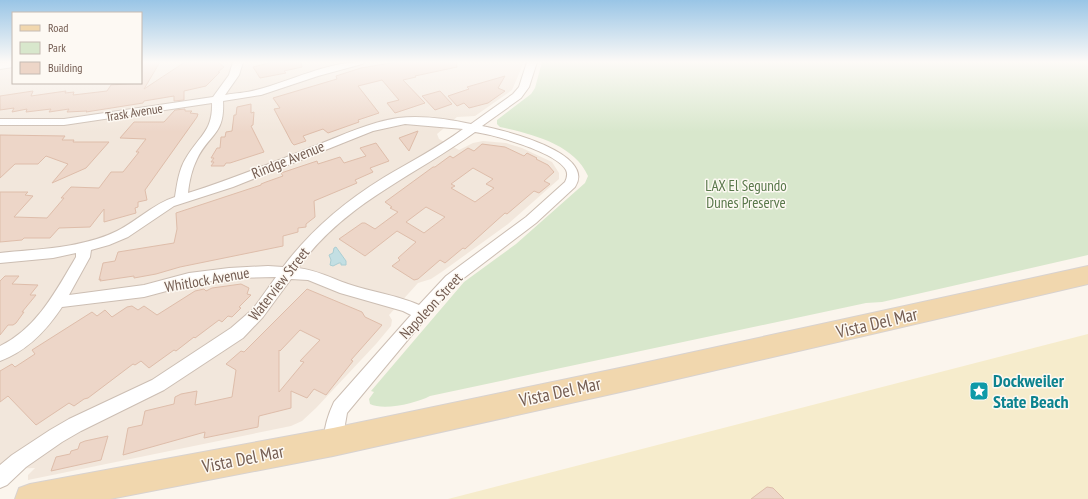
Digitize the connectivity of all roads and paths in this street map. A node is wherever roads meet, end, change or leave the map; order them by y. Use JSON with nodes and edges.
{"nodes":[{"id":1,"x":227,"y":85,"type":"edge"},
{"id":2,"x":280,"y":85,"type":"edge"},
{"id":3,"x":524,"y":85,"type":"edge"},
{"id":4,"x":217,"y":98,"type":"junction"},
{"id":5,"x":0,"y":122,"type":"edge"},
{"id":6,"x":473,"y":128,"type":"junction"},
{"id":7,"x":574,"y":176,"type":"joint"},
{"id":8,"x":181,"y":198,"type":"junction"},
{"id":9,"x":84,"y":247,"type":"junction"},
{"id":10,"x":0,"y":258,"type":"edge"},
{"id":11,"x":288,"y":272,"type":"junction"},
{"id":12,"x":1088,"y":275,"type":"edge"},
{"id":13,"x":58,"y":302,"type":"junction"},
{"id":14,"x":422,"y":313,"type":"junction"},
{"id":15,"x":0,"y":354,"type":"edge"},
{"id":16,"x":333,"y":442,"type":"junction"},
{"id":17,"x":0,"y":478,"type":"edge"},
{"id":18,"x":30,"y":499,"type":"edge"}],
"edges":[{"from":1,"to":4,"type":"street"},
{"from":2,"to":4,"type":"street","name":"Trask Avenue"},
{"from":3,"to":6,"type":"street","name":"Waterview Street"},
{"from":4,"to":5,"type":"street","name":"Trask Avenue"},
{"from":4,"to":8,"type":"street"},
{"from":6,"to":7,"type":"street","name":"Rindge Avenue"},
{"from":6,"to":8,"type":"street","name":"Rindge Avenue"},
{"from":6,"to":11,"type":"street","name":"Waterview Street"},
{"from":7,"to":14,"type":"street","name":"Napoleon Street"},
{"from":8,"to":9,"type":"street","name":"Rindge Avenue"},
{"from":9,"to":10,"type":"street","name":"Rindge Avenue"},
{"from":9,"to":13,"type":"street"},
{"from":11,"to":13,"type":"street","name":"Whitlock Avenue"},
{"from":11,"to":14,"type":"street","name":"Whitlock Avenue"},
{"from":11,"to":17,"type":"street","name":"Waterview Street"},
{"from":12,"to":16,"type":"main road","name":"Vista Del Mar"},
{"from":13,"to":15,"type":"street"},
{"from":14,"to":16,"type":"street","name":"Napoleon Street"},
{"from":16,"to":18,"type":"main road","name":"Vista Del Mar"}]}
